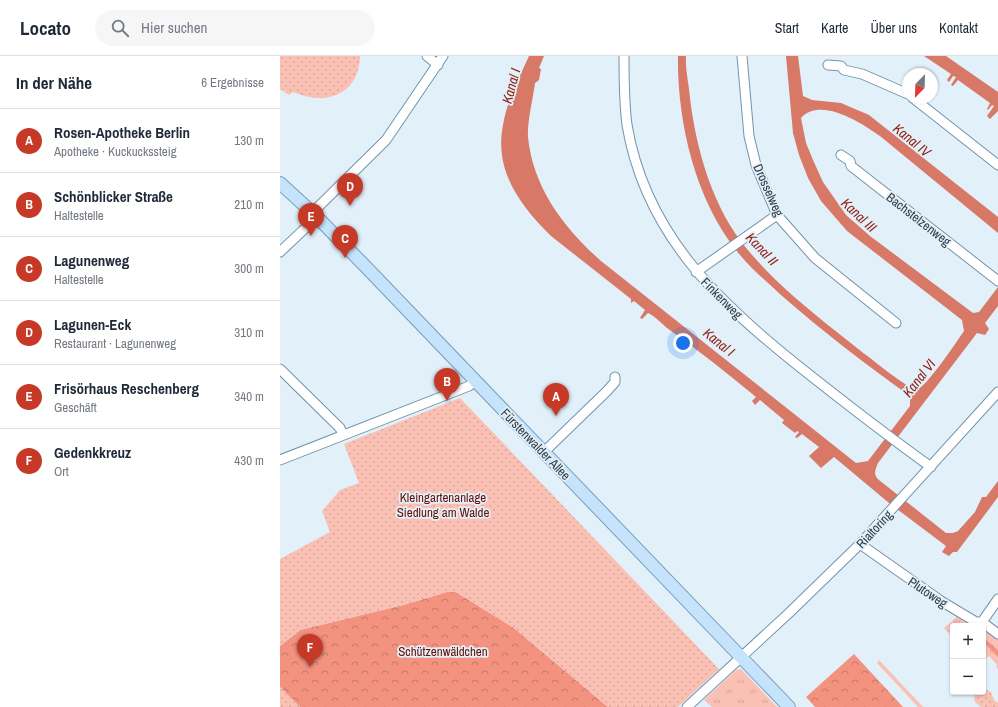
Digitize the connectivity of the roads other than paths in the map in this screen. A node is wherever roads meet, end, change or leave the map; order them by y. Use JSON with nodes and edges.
{"nodes":[{"id":1,"x":427,"y":56,"type":"edge"},
{"id":2,"x":443,"y":56,"type":"edge"},
{"id":3,"x":624,"y":56,"type":"edge"},
{"id":4,"x":742,"y":56,"type":"edge"},
{"id":5,"x":438,"y":65,"type":"junction"},
{"id":6,"x":828,"y":65,"type":"dead end"},
{"id":7,"x":902,"y":91,"type":"edge"},
{"id":8,"x":921,"y":104,"type":"edge"},
{"id":9,"x":842,"y":155,"type":"dead end"},
{"id":10,"x":998,"y":165,"type":"edge"},
{"id":11,"x":280,"y":183,"type":"edge"},
{"id":12,"x":314,"y":215,"type":"junction"},
{"id":13,"x":778,"y":215,"type":"junction"},
{"id":14,"x":280,"y":252,"type":"edge"},
{"id":15,"x":696,"y":272,"type":"junction"},
{"id":16,"x":998,"y":281,"type":"edge"},
{"id":17,"x":896,"y":323,"type":"dead end"},
{"id":18,"x":280,"y":369,"type":"edge"},
{"id":19,"x":615,"y":377,"type":"dead end"},
{"id":20,"x":475,"y":380,"type":"junction"},
{"id":21,"x":998,"y":392,"type":"edge"},
{"id":22,"x":343,"y":435,"type":"junction"},
{"id":23,"x":544,"y":452,"type":"junction"},
{"id":24,"x":280,"y":460,"type":"edge"},
{"id":25,"x":931,"y":467,"type":"junction"},
{"id":26,"x":860,"y":544,"type":"junction"},
{"id":27,"x":998,"y":600,"type":"edge"},
{"id":28,"x":982,"y":622,"type":"junction"},
{"id":29,"x":998,"y":634,"type":"edge"},
{"id":30,"x":742,"y":658,"type":"junction"},
{"id":31,"x":687,"y":707,"type":"edge"},
{"id":32,"x":790,"y":707,"type":"edge"}],
"edges":[{"from":1,"to":5,"type":"street"},
{"from":2,"to":5,"type":"street"},
{"from":3,"to":15,"type":"street","name":"Finkenweg"},
{"from":4,"to":13,"type":"street","name":"Drosselweg"},
{"from":5,"to":12,"type":"street"},
{"from":6,"to":7,"type":"street"},
{"from":8,"to":10,"type":"street"},
{"from":9,"to":16,"type":"street","name":"Bachstelzenweg"},
{"from":11,"to":12,"type":"main road","name":"Fürstenwalder Allee"},
{"from":12,"to":14,"type":"street"},
{"from":12,"to":20,"type":"main road","name":"Fürstenwalder Allee"},
{"from":13,"to":15,"type":"street"},
{"from":13,"to":17,"type":"street","name":"Drosselweg"},
{"from":15,"to":25,"type":"street","name":"Finkenweg"},
{"from":18,"to":22,"type":"street"},
{"from":19,"to":23,"type":"street"},
{"from":20,"to":22,"type":"street"},
{"from":20,"to":23,"type":"main road","name":"Fürstenwalder Allee"},
{"from":21,"to":25,"type":"street","name":"Rialtoring"},
{"from":22,"to":24,"type":"street"},
{"from":23,"to":30,"type":"main road","name":"Fürstenwalder Allee"},
{"from":25,"to":26,"type":"street","name":"Rialtoring"},
{"from":26,"to":28,"type":"street","name":"Plutoweg"},
{"from":26,"to":30,"type":"street","name":"Rialtoring"},
{"from":27,"to":28,"type":"street"},
{"from":28,"to":29,"type":"street","name":"Plutoweg"},
{"from":30,"to":31,"type":"street","name":"Rialtoring"},
{"from":30,"to":32,"type":"main road","name":"Fürstenwalder Allee"}]}
